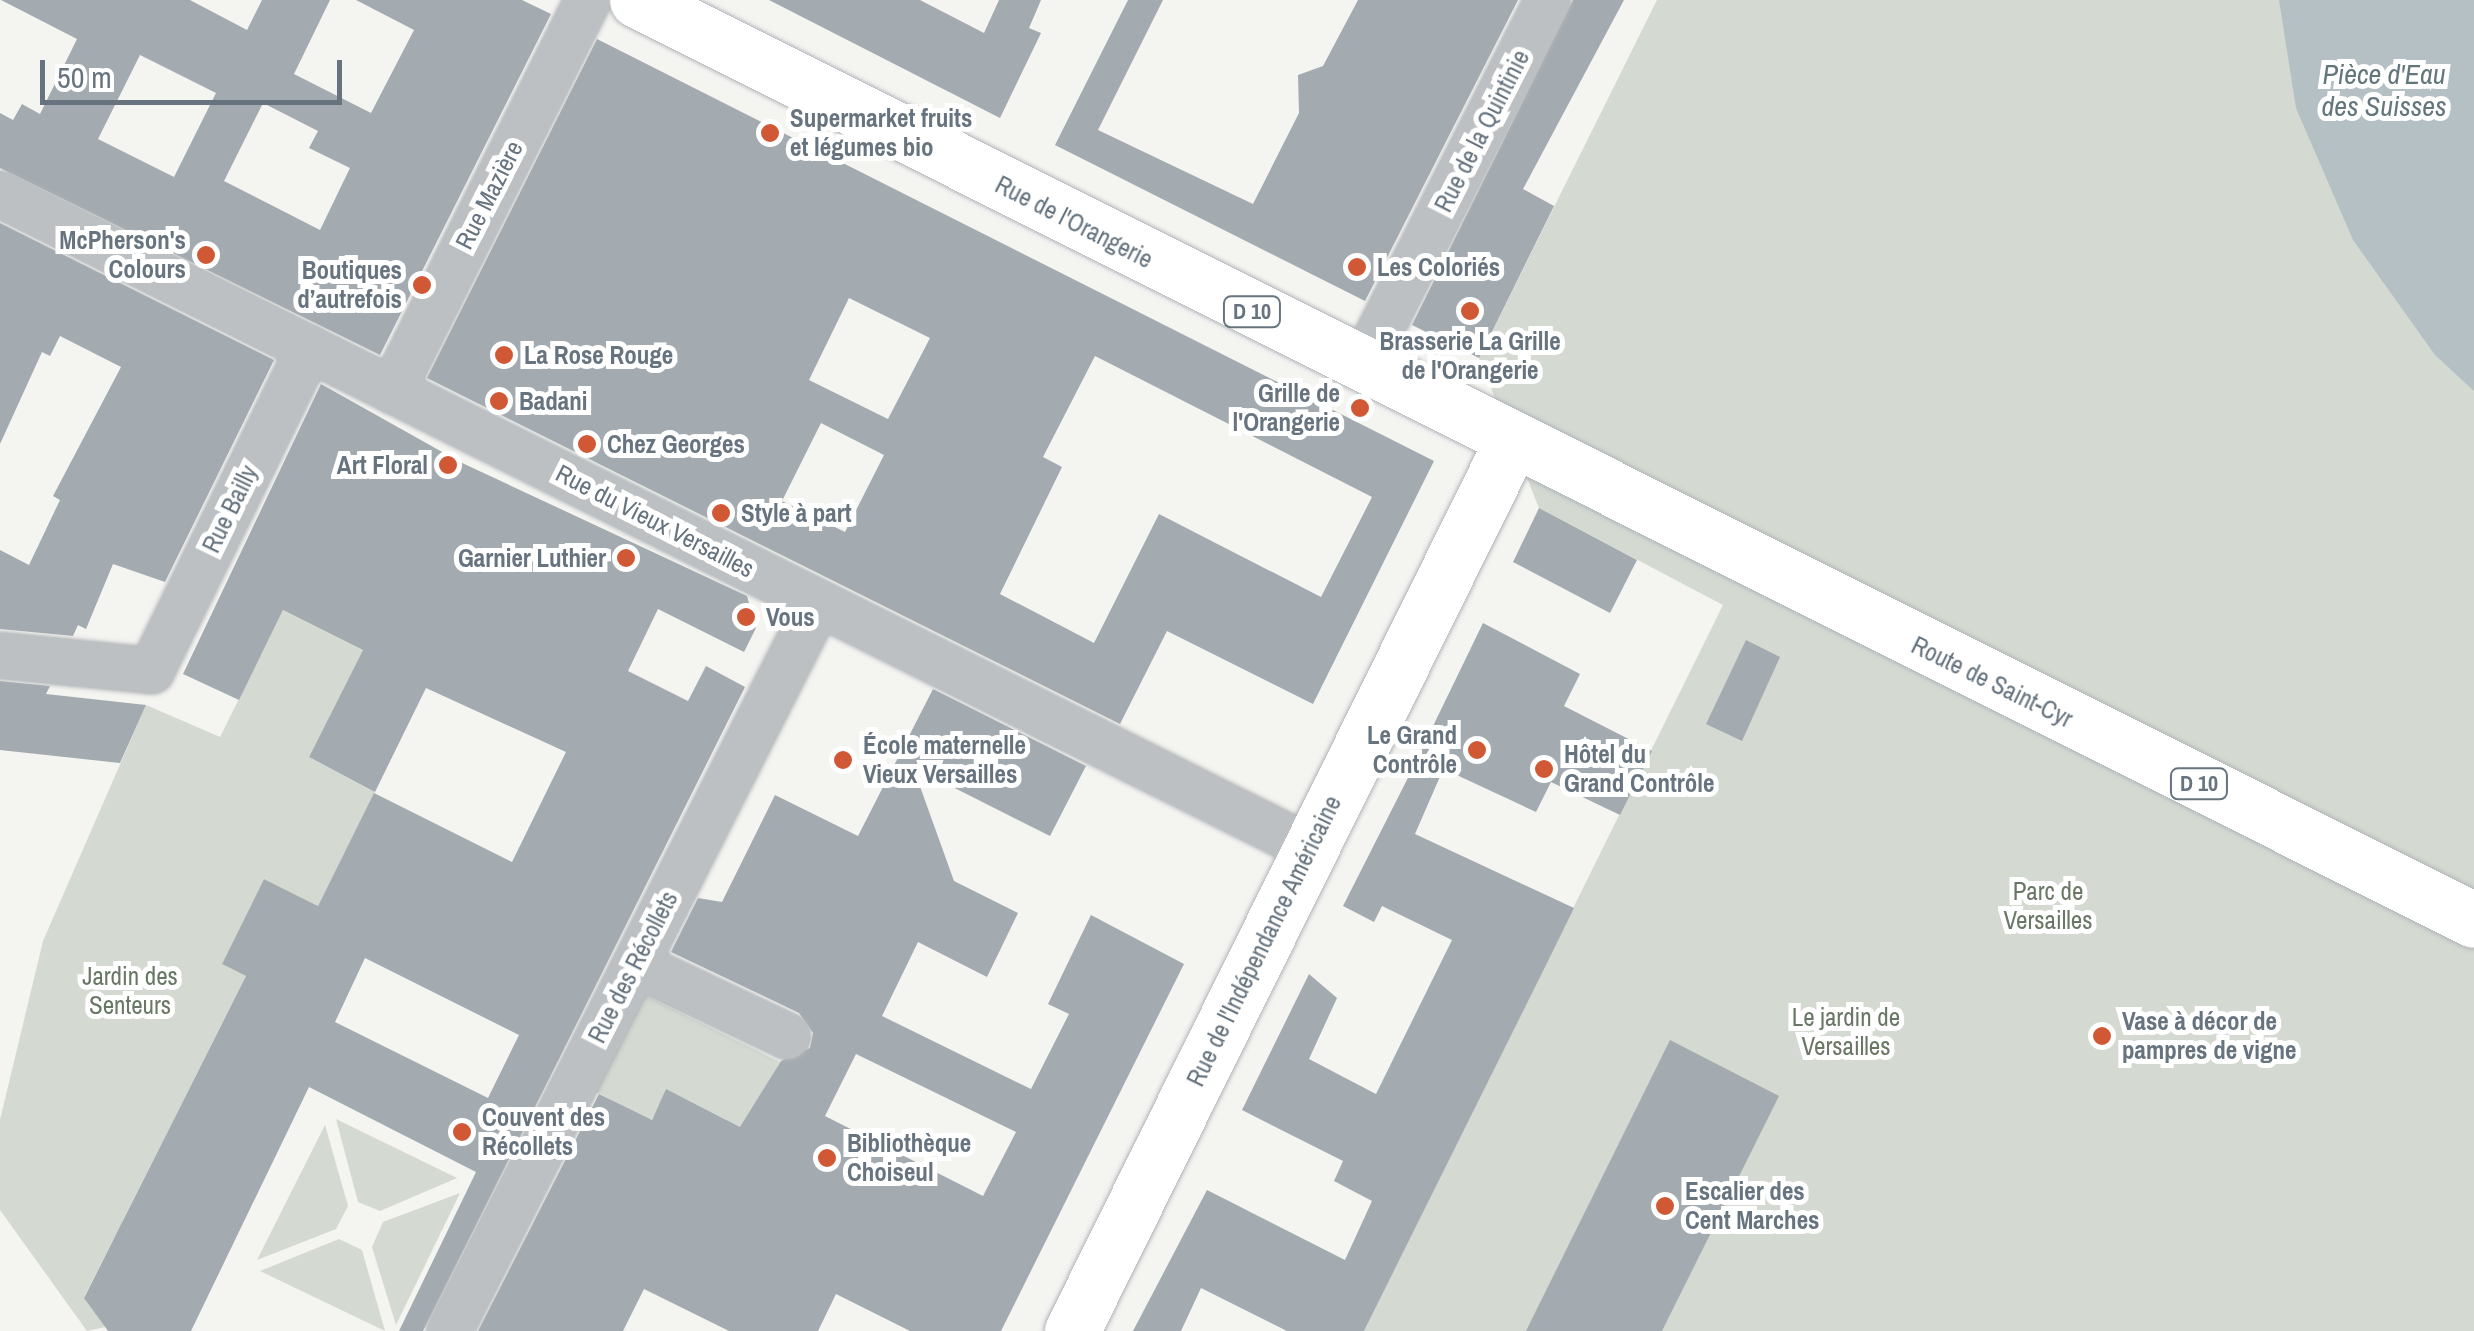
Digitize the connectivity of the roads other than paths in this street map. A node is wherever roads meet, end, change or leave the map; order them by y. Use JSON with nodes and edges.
{"nodes":[{"id":1,"x":587,"y":0,"type":"edge"},
{"id":2,"x":637,"y":0,"type":"edge"},
{"id":3,"x":1548,"y":0,"type":"edge"},
{"id":4,"x":0,"y":194,"type":"edge"},
{"id":5,"x":309,"y":348,"type":"junction"},
{"id":6,"x":1362,"y":367,"type":"junction"},
{"id":7,"x":392,"y":390,"type":"junction"},
{"id":8,"x":1511,"y":443,"type":"junction"},
{"id":9,"x":818,"y":602,"type":"junction"},
{"id":10,"x":0,"y":655,"type":"edge"},
{"id":11,"x":1310,"y":848,"type":"junction"},
{"id":12,"x":2474,"y":920,"type":"edge"},
{"id":13,"x":635,"y":964,"type":"junction"},
{"id":14,"x":787,"y":1036,"type":"dead end"},
{"id":15,"x":449,"y":1331,"type":"edge"},
{"id":16,"x":1072,"y":1331,"type":"edge"}],
"edges":[{"from":1,"to":7,"type":"street","name":"Rue Mazière"},
{"from":2,"to":6,"type":"main road","name":"Rue de l'Orangerie","number":"D 10"},
{"from":3,"to":6,"type":"street","name":"Rue de la Quintinie"},
{"from":4,"to":5,"type":"street","name":"Rue du Vieux Versailles"},
{"from":5,"to":7,"type":"street","name":"Rue du Vieux Versailles"},
{"from":5,"to":10,"type":"street","name":"Rue Bailly"},
{"from":6,"to":8,"type":"main road","name":"Rue de l'Orangerie","number":"D 10"},
{"from":7,"to":9,"type":"street","name":"Rue du Vieux Versailles"},
{"from":8,"to":11,"type":"main road","name":"Rue de l'Indépendance Américaine"},
{"from":8,"to":12,"type":"main road","name":"Route de Saint-Cyr","number":"D 10"},
{"from":9,"to":11,"type":"street","name":"Rue du Vieux Versailles"},
{"from":9,"to":13,"type":"street","name":"Rue des Récollets"},
{"from":11,"to":16,"type":"main road","name":"Rue de l'Indépendance Américaine"},
{"from":13,"to":14,"type":"street"},
{"from":13,"to":15,"type":"street","name":"Rue des Récollets"}]}
